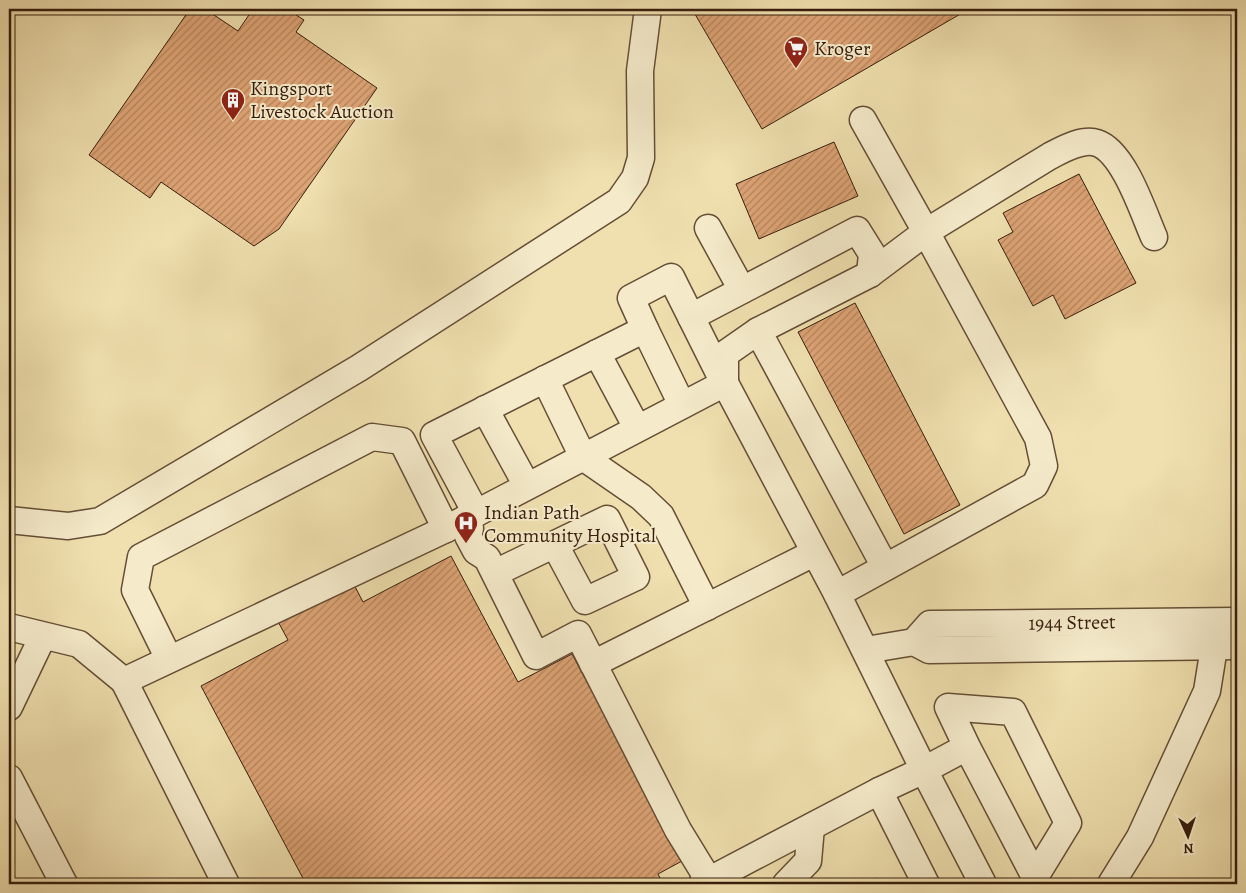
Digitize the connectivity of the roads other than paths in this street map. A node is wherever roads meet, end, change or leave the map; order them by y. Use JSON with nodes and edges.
{"nodes":[{"id":1,"x":648,"y":9,"type":"edge"},
{"id":2,"x":863,"y":120,"type":"dead end"},
{"id":3,"x":708,"y":228,"type":"dead end"},
{"id":4,"x":926,"y":232,"type":"junction"},
{"id":5,"x":1154,"y":237,"type":"dead end"},
{"id":6,"x":870,"y":274,"type":"junction"},
{"id":7,"x":742,"y":290,"type":"junction"},
{"id":8,"x":691,"y":317,"type":"junction"},
{"id":9,"x":645,"y":329,"type":"junction"},
{"id":10,"x":758,"y":331,"type":"junction"},
{"id":11,"x":597,"y":353,"type":"junction"},
{"id":12,"x":545,"y":379,"type":"junction"},
{"id":13,"x":725,"y":383,"type":"junction"},
{"id":14,"x":682,"y":405,"type":"junction"},
{"id":15,"x":486,"y":409,"type":"junction"},
{"id":16,"x":638,"y":428,"type":"junction"},
{"id":17,"x":443,"y":452,"type":"junction"},
{"id":18,"x":582,"y":457,"type":"junction"},
{"id":19,"x":414,"y":469,"type":"junction"},
{"id":20,"x":527,"y":486,"type":"junction"},
{"id":21,"x":9,"y":520,"type":"edge"},
{"id":22,"x":464,"y":522,"type":"junction"},
{"id":23,"x":554,"y":545,"type":"dead end"},
{"id":24,"x":814,"y":553,"type":"junction"},
{"id":25,"x":491,"y":565,"type":"junction"},
{"id":26,"x":885,"y":567,"type":"junction"},
{"id":27,"x":837,"y":594,"type":"junction"},
{"id":28,"x":706,"y":607,"type":"junction"},
{"id":29,"x":9,"y":627,"type":"edge"},
{"id":30,"x":1227,"y":633,"type":"edge"},
{"id":31,"x":43,"y":636,"type":"junction"},
{"id":32,"x":866,"y":650,"type":"junction"},
{"id":33,"x":169,"y":660,"type":"junction"},
{"id":34,"x":593,"y":664,"type":"junction"},
{"id":35,"x":124,"y":681,"type":"junction"},
{"id":36,"x":9,"y":707,"type":"edge"},
{"id":37,"x":967,"y":747,"type":"junction"},
{"id":38,"x":924,"y":770,"type":"junction"},
{"id":39,"x":9,"y":778,"type":"edge"},
{"id":40,"x":879,"y":791,"type":"junction"},
{"id":41,"x":811,"y":827,"type":"junction"},
{"id":42,"x":707,"y":883,"type":"edge"},
{"id":43,"x":64,"y":884,"type":"edge"},
{"id":44,"x":226,"y":884,"type":"edge"},
{"id":45,"x":786,"y":884,"type":"edge"},
{"id":46,"x":926,"y":884,"type":"edge"},
{"id":47,"x":983,"y":884,"type":"edge"},
{"id":48,"x":1111,"y":884,"type":"edge"}],
"edges":[{"from":1,"to":21,"type":"street"},
{"from":2,"to":4,"type":"street"},
{"from":3,"to":7,"type":"street"},
{"from":4,"to":5,"type":"street"},
{"from":4,"to":6,"type":"street"},
{"from":4,"to":26,"type":"street"},
{"from":6,"to":7,"type":"street"},
{"from":6,"to":10,"type":"street"},
{"from":7,"to":8,"type":"street"},
{"from":8,"to":9,"type":"street"},
{"from":8,"to":13,"type":"street"},
{"from":9,"to":11,"type":"street"},
{"from":9,"to":14,"type":"street"},
{"from":10,"to":13,"type":"street"},
{"from":10,"to":26,"type":"street"},
{"from":11,"to":12,"type":"street"},
{"from":11,"to":16,"type":"street"},
{"from":12,"to":15,"type":"street"},
{"from":12,"to":18,"type":"street"},
{"from":13,"to":14,"type":"street"},
{"from":13,"to":24,"type":"street"},
{"from":14,"to":16,"type":"street"},
{"from":15,"to":17,"type":"street"},
{"from":15,"to":20,"type":"street"},
{"from":16,"to":18,"type":"street"},
{"from":17,"to":19,"type":"street"},
{"from":17,"to":22,"type":"street"},
{"from":18,"to":20,"type":"street"},
{"from":18,"to":28,"type":"street"},
{"from":19,"to":22,"type":"street"},
{"from":19,"to":33,"type":"street"},
{"from":20,"to":22,"type":"street"},
{"from":22,"to":25,"type":"street"},
{"from":22,"to":33,"type":"street"},
{"from":23,"to":25,"type":"street"},
{"from":24,"to":27,"type":"street"},
{"from":24,"to":28,"type":"street"},
{"from":25,"to":34,"type":"street"},
{"from":26,"to":27,"type":"street"},
{"from":27,"to":32,"type":"street"},
{"from":28,"to":34,"type":"street"},
{"from":29,"to":31,"type":"street"},
{"from":30,"to":32,"type":"street","name":"1944 Street"},
{"from":30,"to":48,"type":"street"},
{"from":31,"to":35,"type":"street"},
{"from":31,"to":36,"type":"street"},
{"from":32,"to":38,"type":"street"},
{"from":33,"to":35,"type":"street"},
{"from":34,"to":42,"type":"street"},
{"from":35,"to":44,"type":"street"},
{"from":37,"to":37,"type":"street"},
{"from":37,"to":38,"type":"street"},
{"from":38,"to":40,"type":"street"},
{"from":38,"to":47,"type":"street"},
{"from":39,"to":43,"type":"street"},
{"from":40,"to":41,"type":"street"},
{"from":40,"to":46,"type":"street"},
{"from":41,"to":42,"type":"street"},
{"from":41,"to":45,"type":"street"}]}
